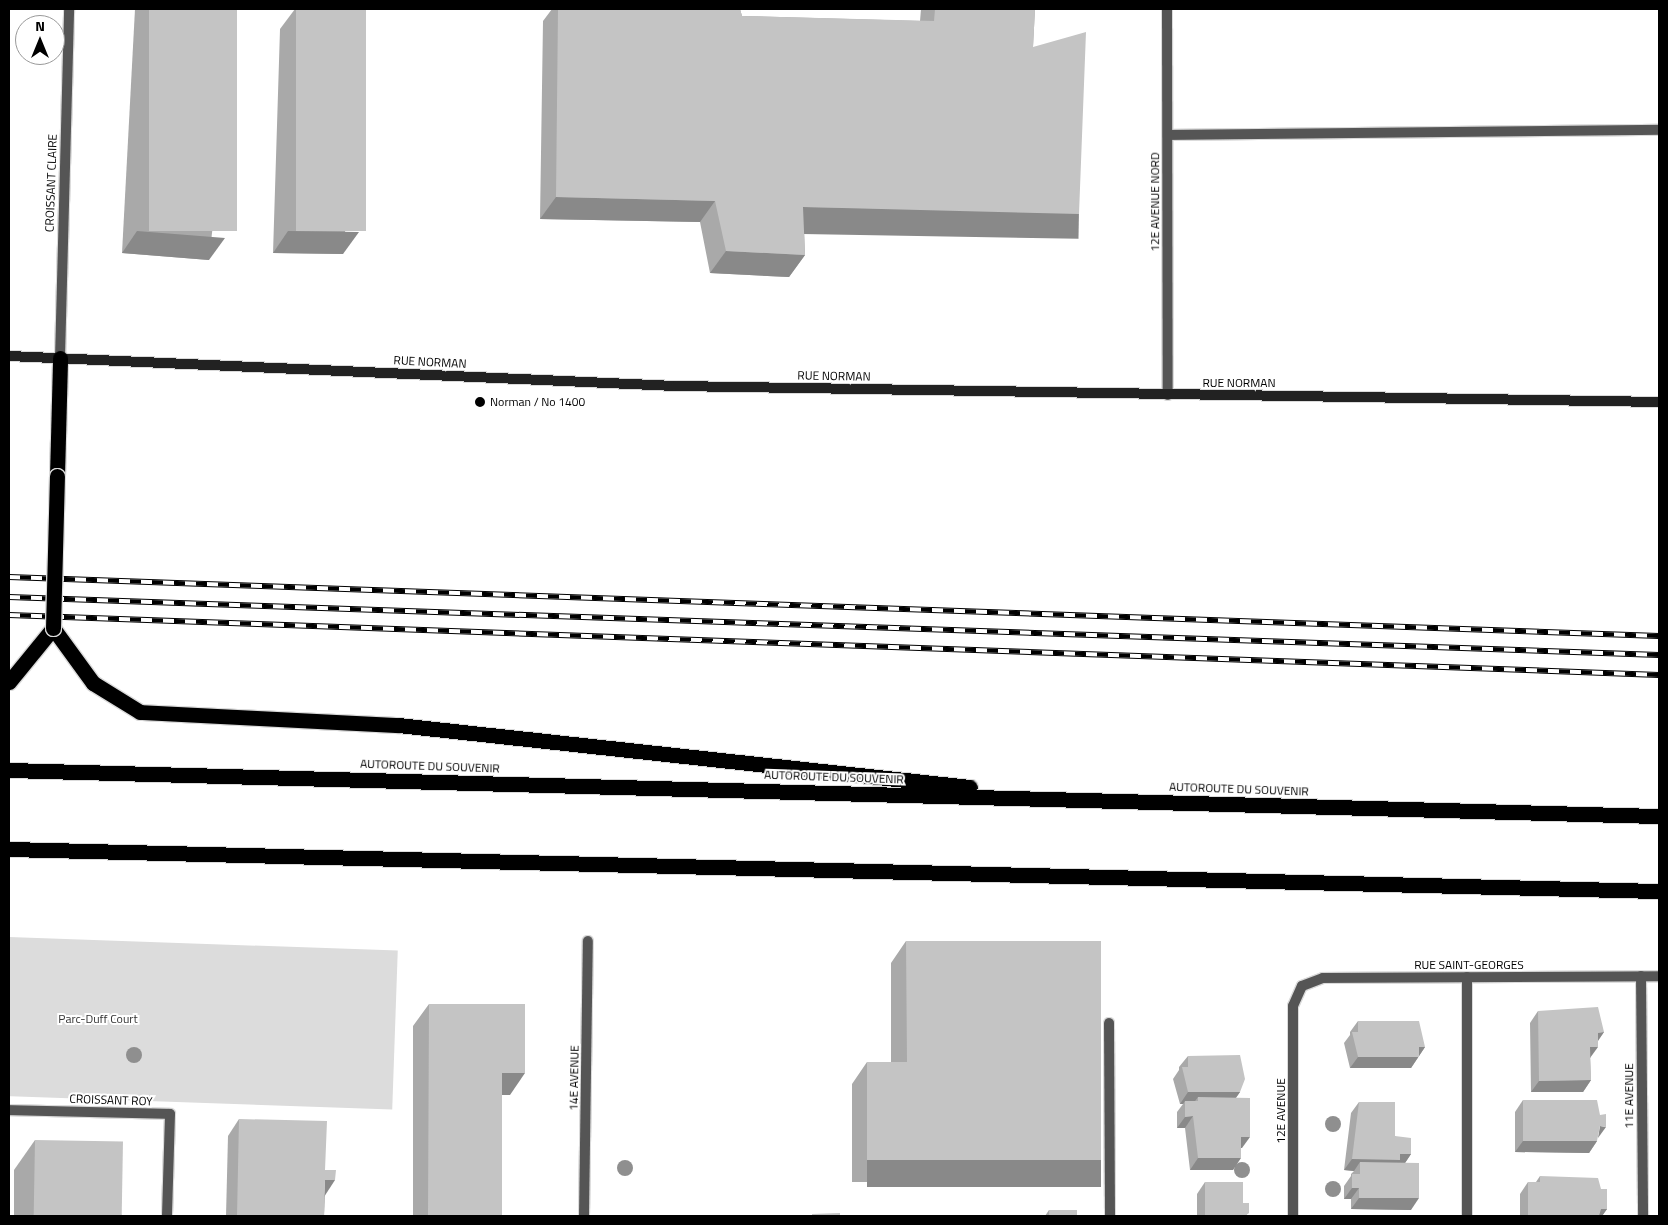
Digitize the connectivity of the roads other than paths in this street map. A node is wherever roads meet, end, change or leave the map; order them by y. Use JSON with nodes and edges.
{"nodes":[{"id":1,"x":69,"y":9,"type":"edge"},
{"id":2,"x":1167,"y":9,"type":"edge"},
{"id":3,"x":1659,"y":130,"type":"edge"},
{"id":4,"x":1168,"y":135,"type":"junction"},
{"id":5,"x":9,"y":356,"type":"edge"},
{"id":6,"x":60,"y":358,"type":"junction"},
{"id":7,"x":1168,"y":395,"type":"junction"},
{"id":8,"x":1659,"y":402,"type":"edge"},
{"id":9,"x":53,"y":628,"type":"junction"},
{"id":10,"x":9,"y":682,"type":"edge"},
{"id":11,"x":9,"y":770,"type":"edge"},
{"id":12,"x":1079,"y":799,"type":"junction"},
{"id":13,"x":1659,"y":816,"type":"edge"},
{"id":14,"x":9,"y":849,"type":"edge"},
{"id":15,"x":1659,"y":891,"type":"edge"},
{"id":16,"x":588,"y":941,"type":"dead end"},
{"id":17,"x":1641,"y":976,"type":"junction"},
{"id":18,"x":1659,"y":976,"type":"edge"},
{"id":19,"x":1467,"y":978,"type":"junction"},
{"id":20,"x":1293,"y":1006,"type":"joint"},
{"id":21,"x":1109,"y":1023,"type":"dead end"},
{"id":22,"x":9,"y":1110,"type":"edge"},
{"id":23,"x":167,"y":1216,"type":"edge"},
{"id":24,"x":584,"y":1216,"type":"edge"},
{"id":25,"x":1110,"y":1216,"type":"edge"},
{"id":26,"x":1293,"y":1216,"type":"edge"},
{"id":27,"x":1467,"y":1216,"type":"edge"},
{"id":28,"x":1642,"y":1216,"type":"edge"}],
"edges":[{"from":1,"to":6,"type":"street","name":"CROISSANT CLAIRE"},
{"from":2,"to":4,"type":"street","name":"12E AVENUE NORD"},
{"from":3,"to":4,"type":"street"},
{"from":4,"to":7,"type":"street","name":"12E AVENUE NORD"},
{"from":5,"to":6,"type":"street","name":"RUE NORMAN"},
{"from":6,"to":7,"type":"street","name":"RUE NORMAN"},
{"from":6,"to":9,"type":"highway","bridge":true},
{"from":7,"to":8,"type":"street","name":"RUE NORMAN"},
{"from":9,"to":10,"type":"highway"},
{"from":9,"to":12,"type":"highway"},
{"from":11,"to":12,"type":"highway","name":"AUTOROUTE DU SOUVENIR"},
{"from":12,"to":13,"type":"highway","name":"AUTOROUTE DU SOUVENIR"},
{"from":14,"to":15,"type":"highway"},
{"from":16,"to":24,"type":"street","name":"14E AVENUE"},
{"from":17,"to":18,"type":"street","name":"RUE SAINT-GEORGES"},
{"from":17,"to":19,"type":"street","name":"RUE SAINT-GEORGES"},
{"from":17,"to":28,"type":"street","name":"11E AVENUE"},
{"from":19,"to":20,"type":"street","name":"RUE SAINT-GEORGES"},
{"from":19,"to":27,"type":"street"},
{"from":20,"to":26,"type":"street","name":"12E AVENUE"},
{"from":21,"to":25,"type":"street"},
{"from":22,"to":23,"type":"street","name":"CROISSANT ROY"}]}
